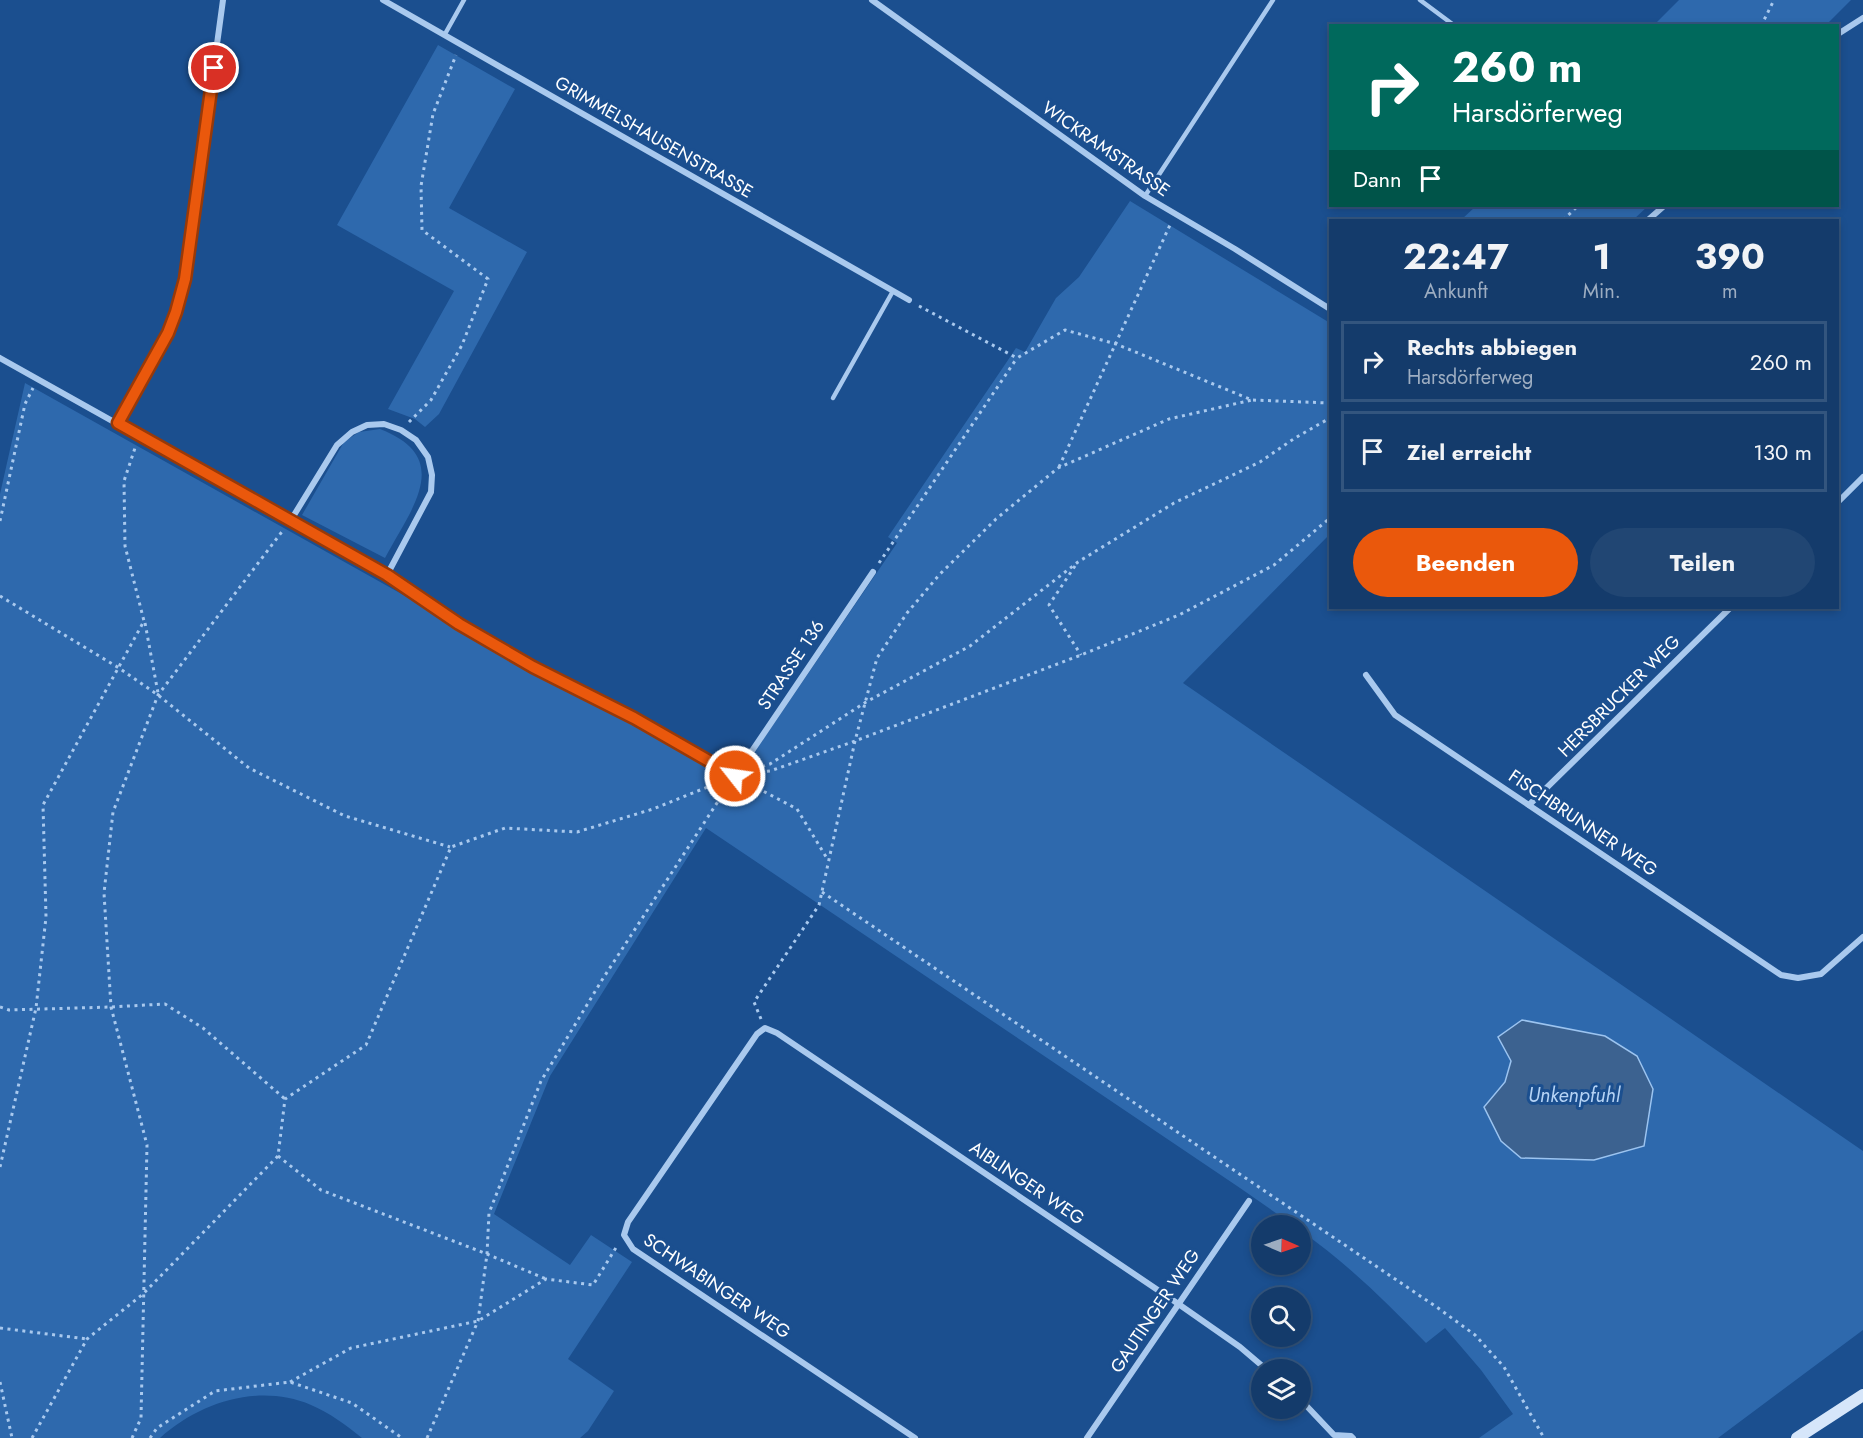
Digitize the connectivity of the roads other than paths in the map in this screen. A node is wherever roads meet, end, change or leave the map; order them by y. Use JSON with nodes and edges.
{"nodes":[{"id":1,"x":223,"y":0,"type":"edge"},
{"id":2,"x":383,"y":0,"type":"edge"},
{"id":3,"x":464,"y":0,"type":"edge"},
{"id":4,"x":872,"y":0,"type":"edge"},
{"id":5,"x":1273,"y":0,"type":"edge"},
{"id":6,"x":1420,"y":0,"type":"edge"},
{"id":7,"x":1863,"y":18,"type":"edge"},
{"id":8,"x":1452,"y":24,"type":"edge"},
{"id":9,"x":1839,"y":33,"type":"edge"},
{"id":10,"x":445,"y":34,"type":"junction"},
{"id":11,"x":1145,"y":196,"type":"junction"},
{"id":12,"x":1663,"y":207,"type":"edge"},
{"id":13,"x":1649,"y":219,"type":"edge"},
{"id":14,"x":893,"y":291,"type":"junction"},
{"id":15,"x":909,"y":300,"type":"road end"},
{"id":16,"x":1329,"y":308,"type":"edge"},
{"id":17,"x":0,"y":358,"type":"edge"},
{"id":18,"x":833,"y":398,"type":"dead end"},
{"id":19,"x":118,"y":423,"type":"junction"},
{"id":20,"x":1863,"y":477,"type":"edge"},
{"id":21,"x":1839,"y":501,"type":"edge"},
{"id":22,"x":291,"y":520,"type":"junction"},
{"id":23,"x":873,"y":572,"type":"road end"},
{"id":24,"x":387,"y":575,"type":"junction"},
{"id":25,"x":1727,"y":609,"type":"edge"},
{"id":26,"x":1366,"y":675,"type":"dead end"},
{"id":27,"x":1529,"y":805,"type":"junction"},
{"id":28,"x":1863,"y":937,"type":"edge"},
{"id":29,"x":765,"y":1029,"type":"joint"},
{"id":30,"x":1249,"y":1201,"type":"dead end"},
{"id":31,"x":1177,"y":1303,"type":"junction"},
{"id":32,"x":1254,"y":1359,"type":"edge"},
{"id":33,"x":1863,"y":1395,"type":"edge"},
{"id":34,"x":1311,"y":1410,"type":"edge"},
{"id":35,"x":915,"y":1438,"type":"edge"},
{"id":36,"x":1087,"y":1438,"type":"edge"},
{"id":37,"x":1353,"y":1438,"type":"edge"},
{"id":38,"x":1797,"y":1438,"type":"edge"}],
"edges":[{"from":1,"to":19,"type":"street"},
{"from":2,"to":10,"type":"street","name":"GRIMMELSHAUSENSTRASSE"},
{"from":3,"to":10,"type":"lane"},
{"from":4,"to":11,"type":"street","name":"WICKRAMSTRASSE"},
{"from":5,"to":11,"type":"lane"},
{"from":6,"to":8,"type":"lane"},
{"from":7,"to":9,"type":"street"},
{"from":10,"to":14,"type":"street","name":"GRIMMELSHAUSENSTRASSE"},
{"from":11,"to":16,"type":"street","name":"WICKRAMSTRASSE"},
{"from":12,"to":13,"type":"street"},
{"from":14,"to":15,"type":"street","name":"GRIMMELSHAUSENSTRASSE"},
{"from":14,"to":18,"type":"lane"},
{"from":17,"to":19,"type":"street"},
{"from":19,"to":22,"type":"street"},
{"from":20,"to":21,"type":"street"},
{"from":22,"to":24,"type":"street"},
{"from":22,"to":24,"type":"street"},
{"from":23,"to":24,"type":"street","name":"STRASSE 136"},
{"from":25,"to":27,"type":"street","name":"HERSBRUCKER WEG"},
{"from":26,"to":27,"type":"street","name":"FISCHBRUNNER WEG"},
{"from":27,"to":28,"type":"street","name":"FISCHBRUNNER WEG"},
{"from":29,"to":31,"type":"street","name":"AIBLINGER WEG"},
{"from":29,"to":35,"type":"street","name":"SCHWABINGER WEG"},
{"from":30,"to":31,"type":"street","name":"GAUTINGER WEG"},
{"from":31,"to":32,"type":"street","name":"AIBLINGER WEG"},
{"from":31,"to":36,"type":"street","name":"GAUTINGER WEG"},
{"from":33,"to":38,"type":"main road"},
{"from":34,"to":37,"type":"street"}]}
